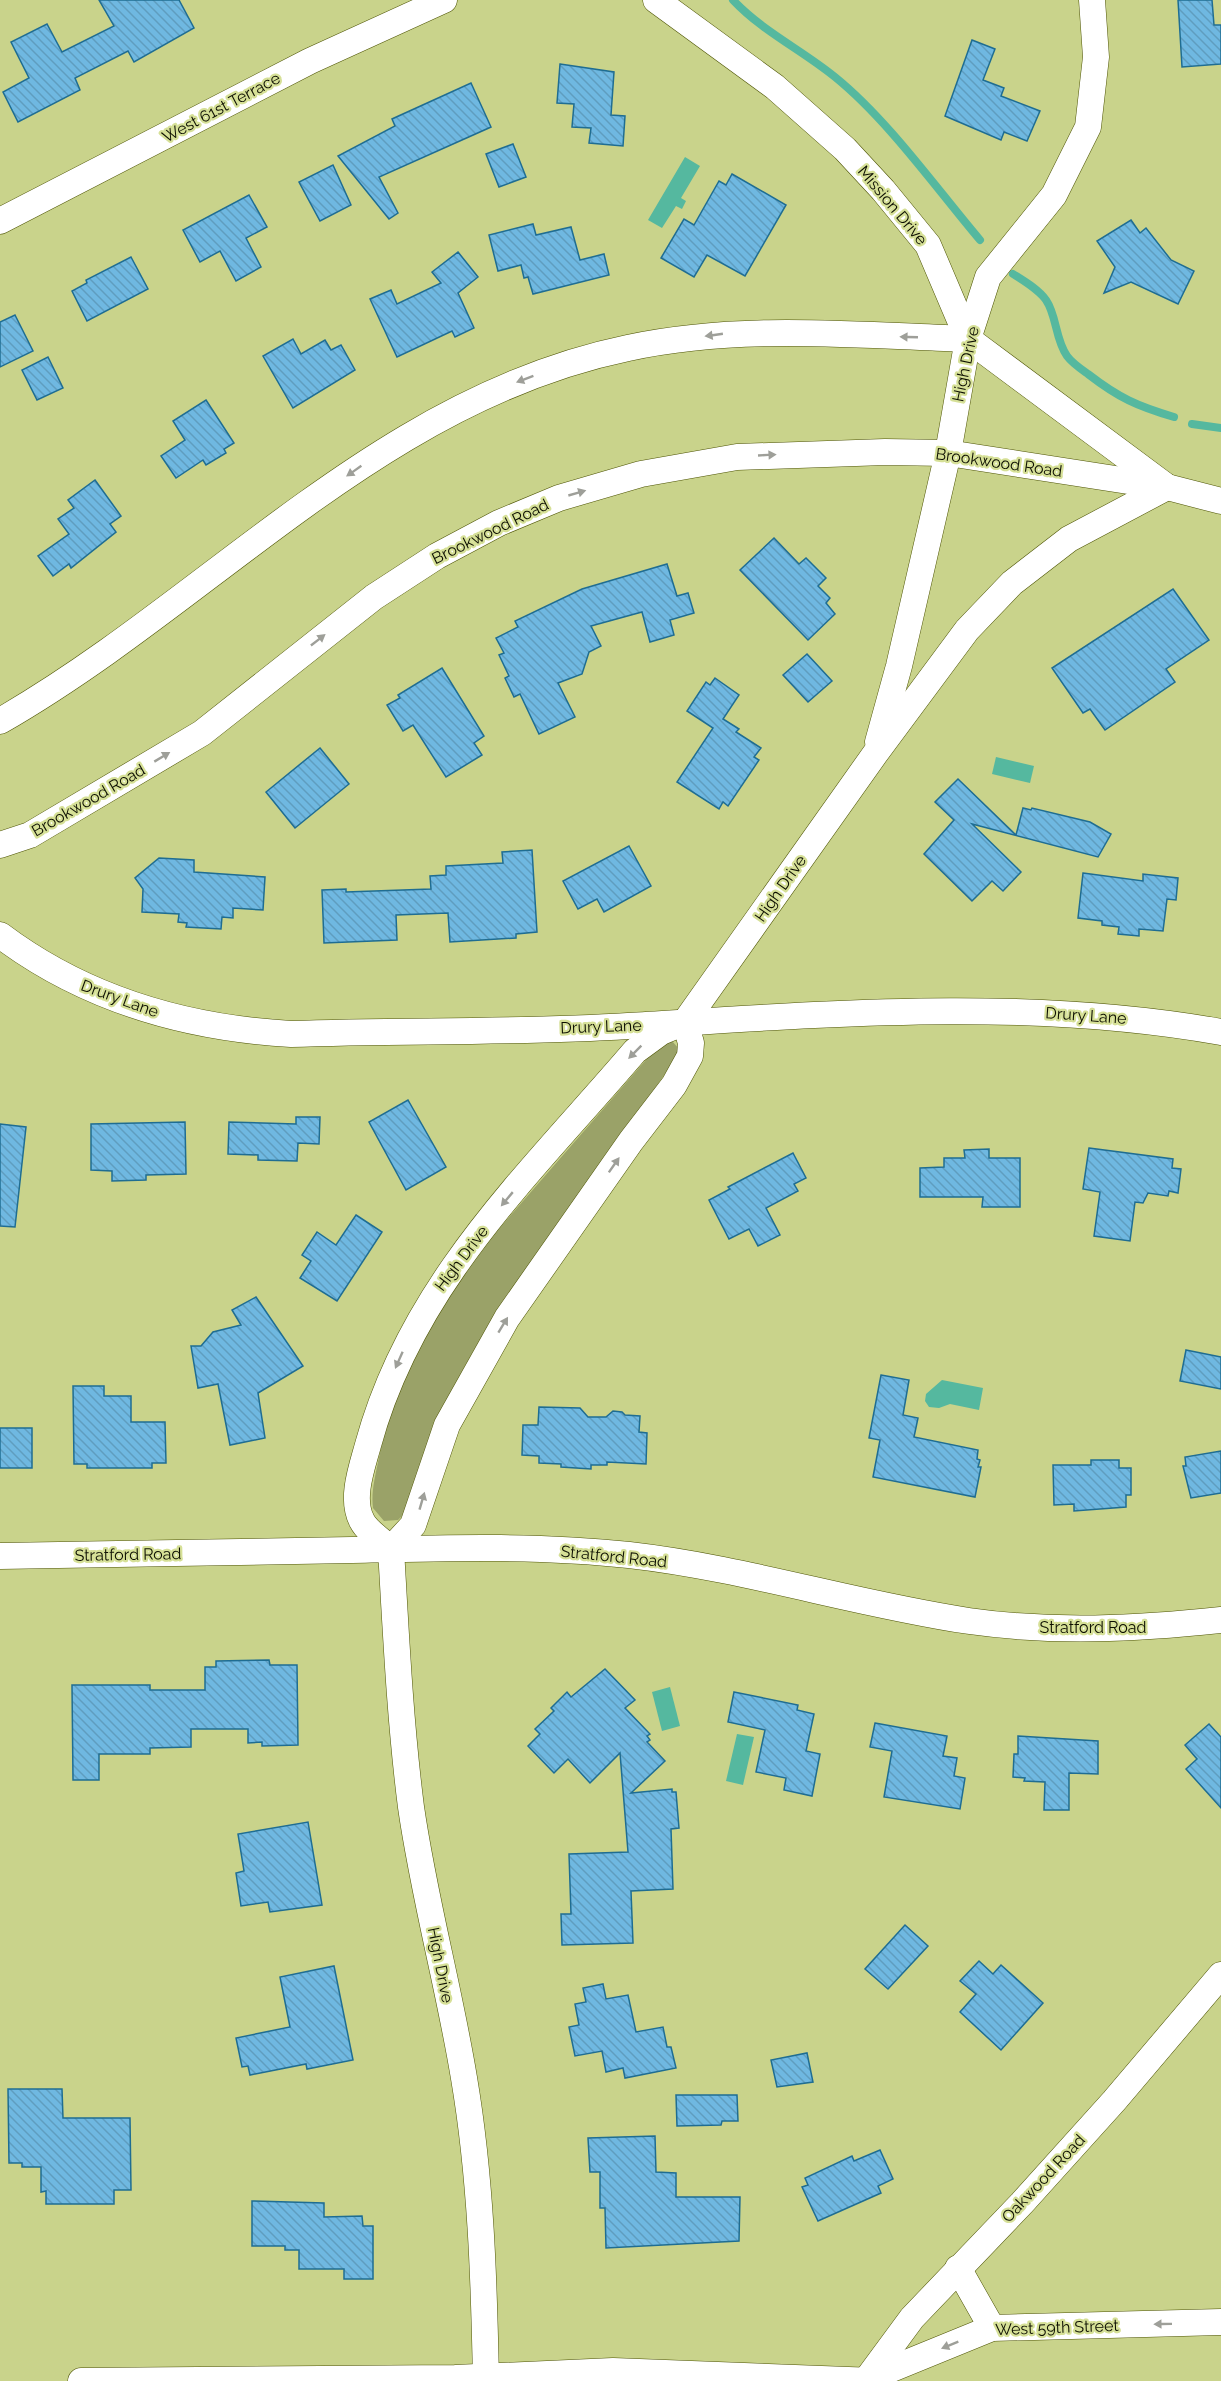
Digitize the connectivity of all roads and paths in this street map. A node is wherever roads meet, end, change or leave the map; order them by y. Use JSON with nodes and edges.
{"nodes":[{"id":1,"x":444,"y":0,"type":"edge"},
{"id":2,"x":656,"y":0,"type":"edge"},
{"id":3,"x":1092,"y":0,"type":"edge"},
{"id":4,"x":0,"y":221,"type":"edge"},
{"id":5,"x":968,"y":339,"type":"junction"},
{"id":6,"x":948,"y":453,"type":"junction"},
{"id":7,"x":1167,"y":487,"type":"junction"},
{"id":8,"x":1221,"y":501,"type":"edge"},
{"id":9,"x":0,"y":721,"type":"edge"},
{"id":10,"x":875,"y":754,"type":"junction"},
{"id":11,"x":0,"y":845,"type":"edge"},
{"id":12,"x":0,"y":935,"type":"edge"},
{"id":13,"x":685,"y":1022,"type":"junction"},
{"id":14,"x":1221,"y":1032,"type":"edge"},
{"id":15,"x":391,"y":1549,"type":"junction"},
{"id":16,"x":0,"y":1556,"type":"edge"},
{"id":17,"x":1221,"y":1620,"type":"edge"},
{"id":18,"x":1221,"y":1975,"type":"edge"},
{"id":19,"x":958,"y":2268,"type":"junction"},
{"id":20,"x":1221,"y":2322,"type":"edge"},
{"id":21,"x":992,"y":2328,"type":"junction"},
{"id":22,"x":486,"y":2379,"type":"edge"},
{"id":23,"x":870,"y":2380,"type":"edge"},
{"id":24,"x":81,"y":2381,"type":"edge"}],
"edges":[{"from":1,"to":4,"type":"street","name":"West 61st Terrace"},
{"from":2,"to":5,"type":"street","name":"Mission Drive"},
{"from":3,"to":5,"type":"street","name":"High Drive"},
{"from":5,"to":6,"type":"street","name":"High Drive"},
{"from":5,"to":7,"type":"street"},
{"from":5,"to":9,"type":"street","one_way":true},
{"from":6,"to":7,"type":"street","name":"Brookwood Road"},
{"from":6,"to":10,"type":"street","name":"High Drive"},
{"from":11,"to":6,"type":"street","name":"Brookwood Road","one_way":true},
{"from":7,"to":8,"type":"street"},
{"from":7,"to":10,"type":"street","name":"High Drive"},
{"from":10,"to":13,"type":"street","name":"High Drive"},
{"from":12,"to":13,"type":"street","name":"Drury Lane"},
{"from":13,"to":14,"type":"street","name":"Drury Lane"},
{"from":15,"to":13,"type":"street","one_way":true},
{"from":13,"to":15,"type":"street","name":"High Drive","one_way":true},
{"from":15,"to":16,"type":"street","name":"Stratford Road"},
{"from":15,"to":17,"type":"street","name":"Stratford Road"},
{"from":15,"to":22,"type":"street","name":"High Drive"},
{"from":18,"to":19,"type":"street","name":"Oakwood Road"},
{"from":19,"to":21,"type":"street"},
{"from":19,"to":23,"type":"street","name":"Oakwood Road"},
{"from":20,"to":21,"type":"street","name":"West 59th Street","one_way":true},
{"from":21,"to":23,"type":"street","name":"West 59th Street","one_way":true},
{"from":22,"to":23,"type":"street","name":"West 59th Street"},
{"from":22,"to":24,"type":"street","name":"West 59th Street"}]}
